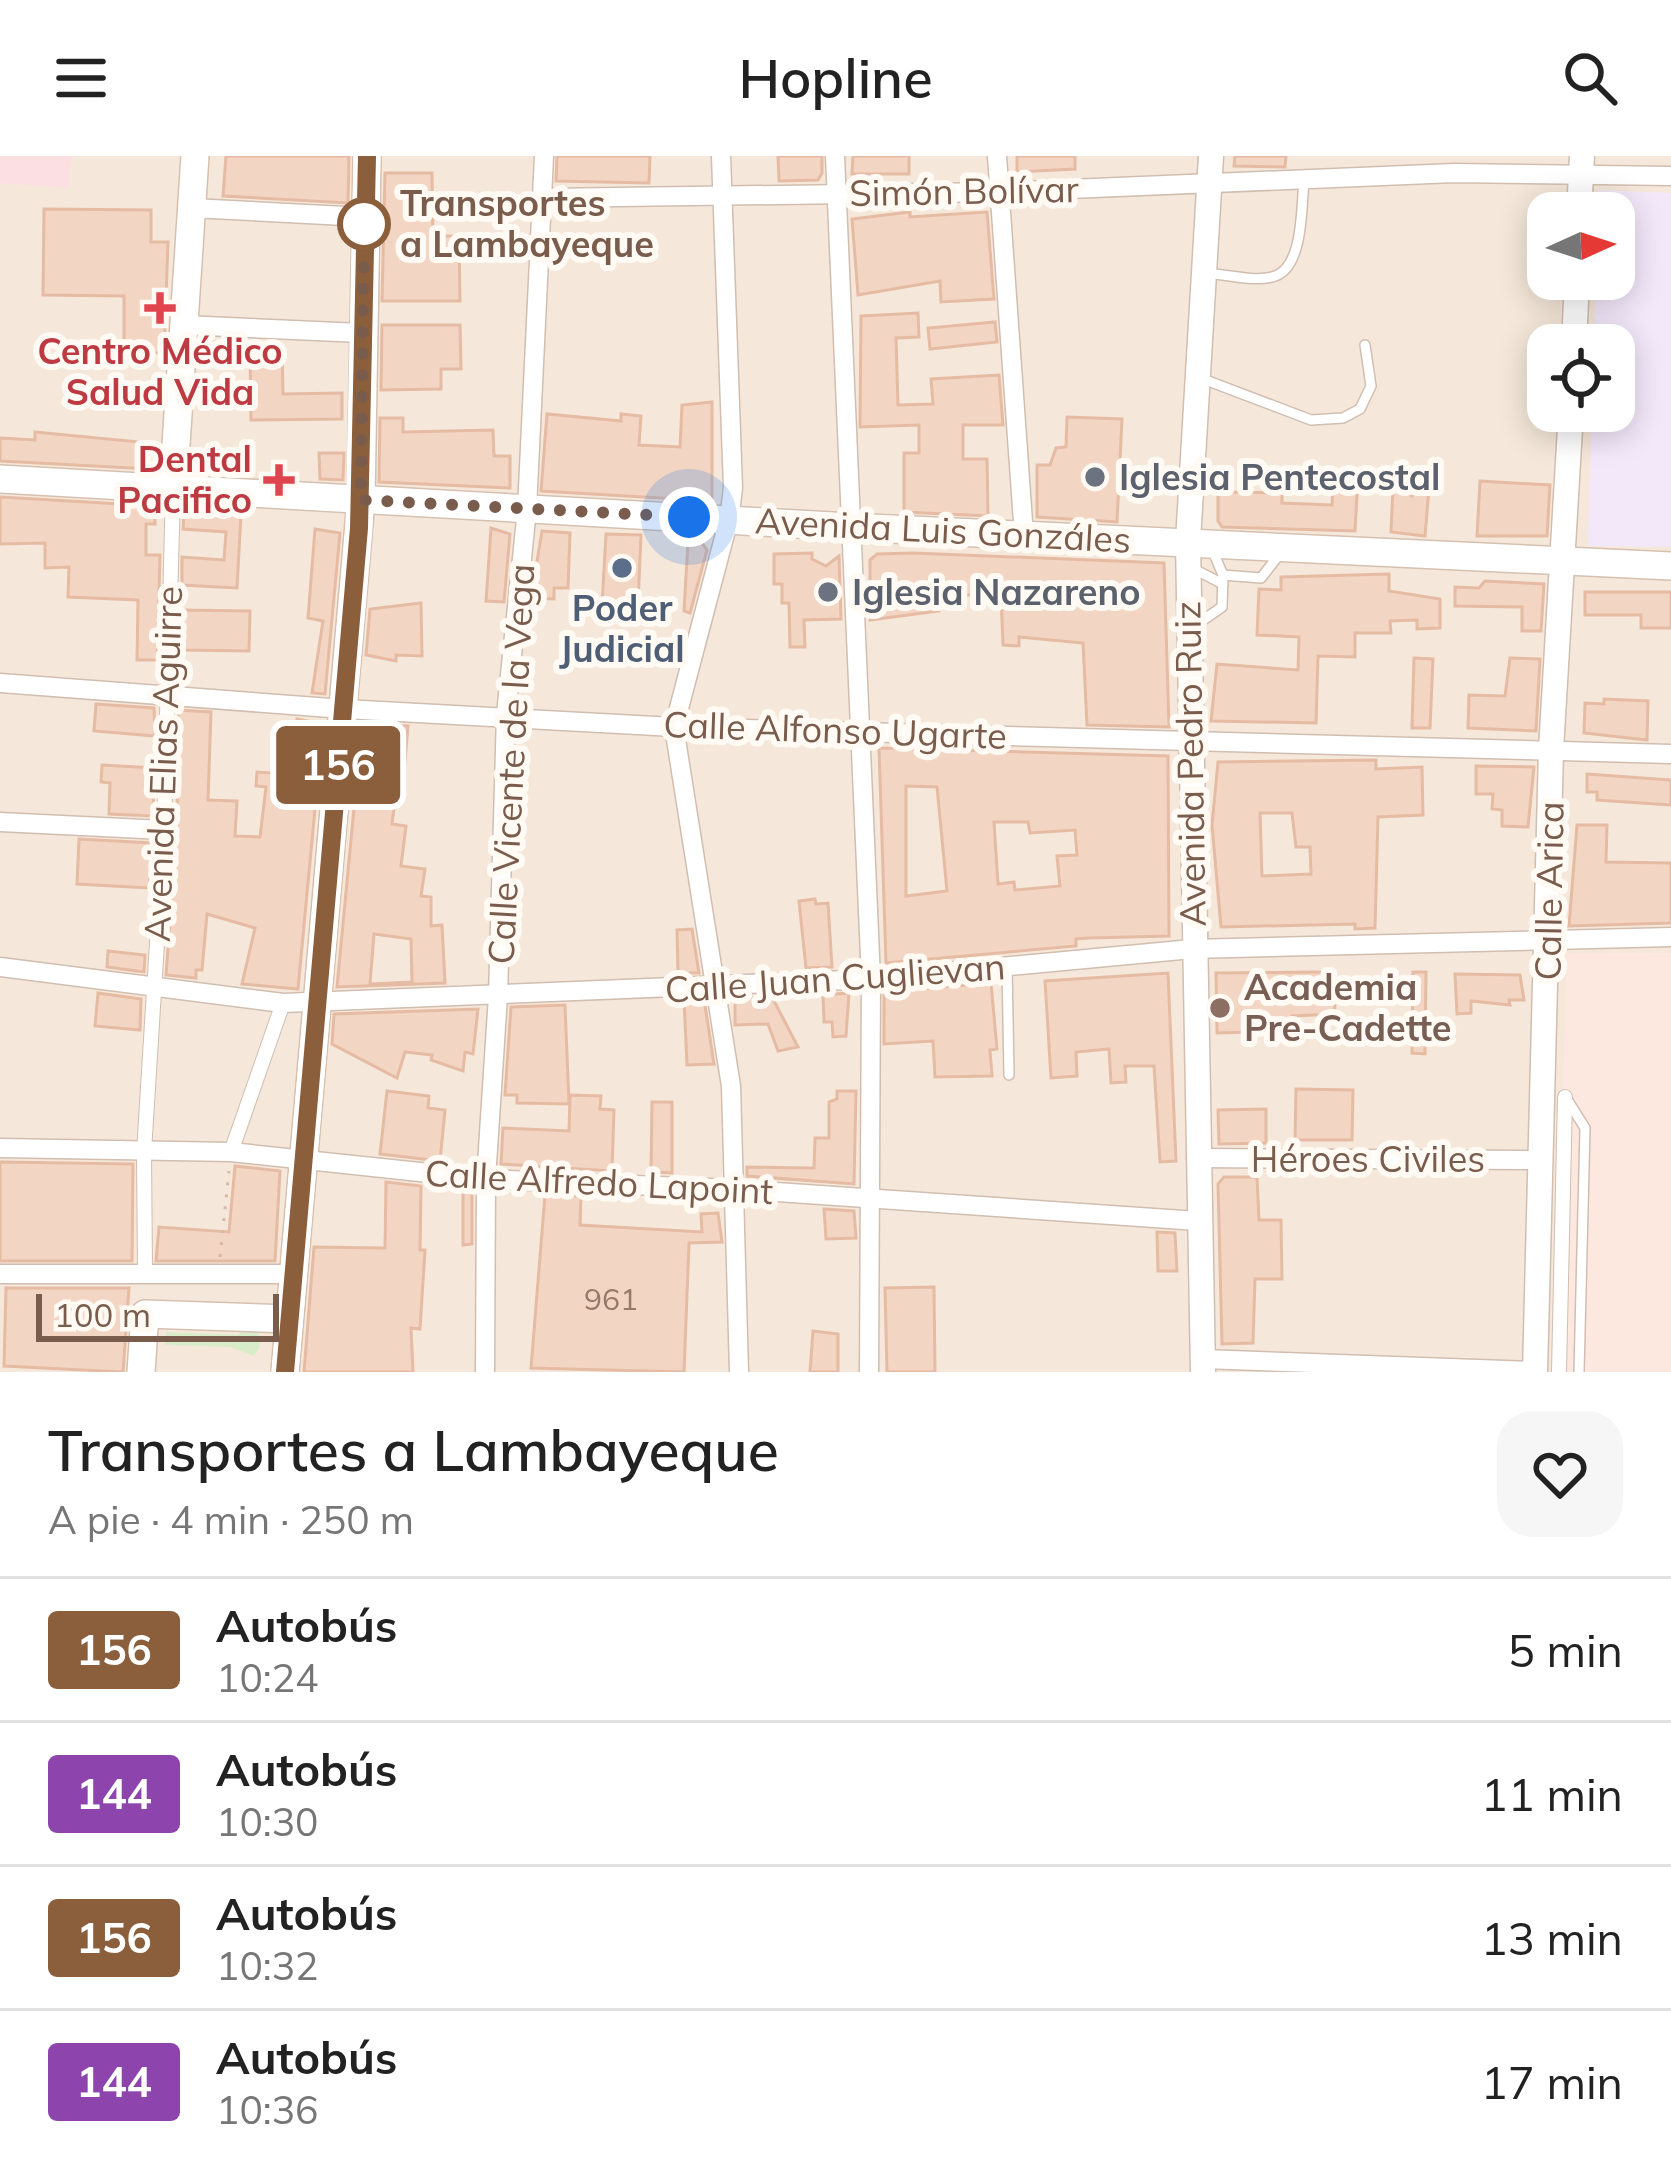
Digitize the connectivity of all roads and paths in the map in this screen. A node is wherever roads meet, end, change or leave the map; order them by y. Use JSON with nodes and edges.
{"nodes":[{"id":1,"x":195,"y":156,"type":"edge"},
{"id":2,"x":367,"y":156,"type":"edge"},
{"id":3,"x":544,"y":156,"type":"edge"},
{"id":4,"x":721,"y":156,"type":"edge"},
{"id":5,"x":835,"y":156,"type":"edge"},
{"id":6,"x":997,"y":156,"type":"edge"},
{"id":7,"x":1211,"y":156,"type":"edge"},
{"id":8,"x":1581,"y":164,"type":"edge"},
{"id":9,"x":1454,"y":165,"type":"edge"},
{"id":10,"x":1671,"y":176,"type":"edge"},
{"id":11,"x":1304,"y":180,"type":"junction"},
{"id":12,"x":1210,"y":185,"type":"junction"},
{"id":13,"x":1000,"y":192,"type":"junction"},
{"id":14,"x":836,"y":194,"type":"junction"},
{"id":15,"x":723,"y":196,"type":"junction"},
{"id":16,"x":545,"y":198,"type":"junction"},
{"id":17,"x":192,"y":208,"type":"junction"},
{"id":18,"x":364,"y":217,"type":"junction"},
{"id":19,"x":1204,"y":273,"type":"junction"},
{"id":20,"x":184,"y":325,"type":"junction"},
{"id":21,"x":361,"y":333,"type":"junction"},
{"id":22,"x":1365,"y":345,"type":"dead end"},
{"id":23,"x":1198,"y":378,"type":"junction"},
{"id":24,"x":1570,"y":432,"type":"edge"},
{"id":25,"x":0,"y":479,"type":"edge"},
{"id":26,"x":173,"y":490,"type":"junction"},
{"id":27,"x":361,"y":500,"type":"junction"},
{"id":28,"x":527,"y":509,"type":"junction"},
{"id":29,"x":730,"y":520,"type":"junction"},
{"id":30,"x":850,"y":527,"type":"junction"},
{"id":31,"x":1024,"y":536,"type":"junction"},
{"id":32,"x":1286,"y":547,"type":"junction"},
{"id":33,"x":1195,"y":550,"type":"junction"},
{"id":34,"x":1565,"y":562,"type":"junction"},
{"id":35,"x":1671,"y":566,"type":"edge"},
{"id":36,"x":1223,"y":580,"type":"junction"},
{"id":37,"x":1189,"y":629,"type":"junction"},
{"id":38,"x":0,"y":682,"type":"edge"},
{"id":39,"x":167,"y":694,"type":"junction"},
{"id":40,"x":344,"y":709,"type":"junction"},
{"id":41,"x":506,"y":714,"type":"junction"},
{"id":42,"x":674,"y":727,"type":"junction"},
{"id":43,"x":861,"y":734,"type":"junction"},
{"id":44,"x":1191,"y":738,"type":"junction"},
{"id":45,"x":1551,"y":750,"type":"junction"},
{"id":46,"x":1671,"y":754,"type":"edge"},
{"id":47,"x":0,"y":822,"type":"edge"},
{"id":48,"x":164,"y":830,"type":"junction"},
{"id":49,"x":1671,"y":937,"type":"edge"},
{"id":50,"x":1550,"y":938,"type":"junction"},
{"id":51,"x":1192,"y":949,"type":"junction"},
{"id":52,"x":1007,"y":966,"type":"junction"},
{"id":53,"x":0,"y":967,"type":"edge"},
{"id":54,"x":871,"y":980,"type":"junction"},
{"id":55,"x":155,"y":985,"type":"junction"},
{"id":56,"x":719,"y":988,"type":"junction"},
{"id":57,"x":498,"y":996,"type":"junction"},
{"id":58,"x":315,"y":1001,"type":"junction"},
{"id":59,"x":283,"y":1003,"type":"junction"},
{"id":60,"x":1009,"y":1075,"type":"dead end"},
{"id":61,"x":1555,"y":1091,"type":"junction"},
{"id":62,"x":0,"y":1148,"type":"edge"},
{"id":63,"x":144,"y":1152,"type":"junction"},
{"id":64,"x":231,"y":1152,"type":"junction"},
{"id":65,"x":1196,"y":1158,"type":"junction"},
{"id":66,"x":1540,"y":1160,"type":"junction"},
{"id":67,"x":300,"y":1161,"type":"junction"},
{"id":68,"x":486,"y":1179,"type":"junction"},
{"id":69,"x":734,"y":1189,"type":"junction"},
{"id":70,"x":867,"y":1197,"type":"junction"},
{"id":71,"x":1198,"y":1221,"type":"junction"},
{"id":72,"x":145,"y":1271,"type":"junction"},
{"id":73,"x":218,"y":1271,"type":"junction"},
{"id":74,"x":0,"y":1274,"type":"edge"},
{"id":75,"x":292,"y":1274,"type":"junction"},
{"id":76,"x":145,"y":1315,"type":"junction"},
{"id":77,"x":289,"y":1319,"type":"junction"},
{"id":78,"x":1203,"y":1365,"type":"edge"},
{"id":79,"x":1543,"y":1371,"type":"edge"},
{"id":80,"x":141,"y":1372,"type":"edge"},
{"id":81,"x":285,"y":1372,"type":"edge"},
{"id":82,"x":485,"y":1372,"type":"edge"},
{"id":83,"x":739,"y":1372,"type":"edge"},
{"id":84,"x":869,"y":1372,"type":"edge"},
{"id":85,"x":1579,"y":1372,"type":"edge"}],
"edges":[{"from":1,"to":17,"type":"main road","name":"Avenida Elias Aguirre"},
{"from":2,"to":18,"type":"main road"},
{"from":3,"to":16,"type":"street","name":"Calle Vicente de la Vega"},
{"from":4,"to":15,"type":"street"},
{"from":5,"to":14,"type":"street"},
{"from":6,"to":13,"type":"street"},
{"from":7,"to":12,"type":"street","name":"Avenida Pedro Ruiz"},
{"from":8,"to":9,"type":"street","name":"Simón Bolívar"},
{"from":8,"to":10,"type":"street","name":"Simón Bolívar"},
{"from":9,"to":11,"type":"street","name":"Simón Bolívar"},
{"from":11,"to":12,"type":"street","name":"Simón Bolívar"},
{"from":11,"to":19,"type":"lane"},
{"from":12,"to":13,"type":"street","name":"Simón Bolívar"},
{"from":12,"to":19,"type":"street","name":"Avenida Pedro Ruiz"},
{"from":13,"to":14,"type":"street","name":"Simón Bolívar"},
{"from":13,"to":31,"type":"street"},
{"from":14,"to":15,"type":"street","name":"Simón Bolívar"},
{"from":14,"to":30,"type":"street"},
{"from":15,"to":16,"type":"street","name":"Simón Bolívar"},
{"from":15,"to":29,"type":"street"},
{"from":16,"to":28,"type":"street","name":"Calle Vicente de la Vega"},
{"from":17,"to":18,"type":"street"},
{"from":17,"to":20,"type":"main road","name":"Avenida Elias Aguirre"},
{"from":18,"to":21,"type":"main road"},
{"from":19,"to":23,"type":"street","name":"Avenida Pedro Ruiz"},
{"from":20,"to":21,"type":"street"},
{"from":20,"to":26,"type":"main road","name":"Avenida Elias Aguirre"},
{"from":21,"to":27,"type":"main road"},
{"from":22,"to":23,"type":"lane"},
{"from":23,"to":33,"type":"street","name":"Avenida Pedro Ruiz"},
{"from":24,"to":34,"type":"street","name":"Calle Arica"},
{"from":25,"to":26,"type":"main road","name":"Avenida Luis Gonzáles"},
{"from":26,"to":27,"type":"main road","name":"Avenida Luis Gonzáles"},
{"from":26,"to":39,"type":"street","name":"Avenida Elias Aguirre"},
{"from":27,"to":28,"type":"main road","name":"Avenida Luis Gonzáles"},
{"from":27,"to":40,"type":"main road"},
{"from":28,"to":29,"type":"main road","name":"Avenida Luis Gonzáles"},
{"from":28,"to":41,"type":"street","name":"Calle Vicente de la Vega"},
{"from":29,"to":30,"type":"main road","name":"Avenida Luis Gonzáles"},
{"from":29,"to":42,"type":"street"},
{"from":30,"to":31,"type":"main road","name":"Avenida Luis Gonzáles"},
{"from":30,"to":43,"type":"street"},
{"from":31,"to":33,"type":"main road","name":"Avenida Luis Gonzáles"},
{"from":32,"to":33,"type":"main road","name":"Avenida Luis Gonzáles"},
{"from":32,"to":34,"type":"main road","name":"Avenida Luis Gonzáles"},
{"from":32,"to":36,"type":"lane"},
{"from":33,"to":36,"type":"lane"},
{"from":33,"to":36,"type":"lane"},
{"from":33,"to":37,"type":"street","name":"Avenida Pedro Ruiz"},
{"from":34,"to":35,"type":"main road","name":"Avenida Luis Gonzáles"},
{"from":34,"to":45,"type":"street","name":"Calle Arica"},
{"from":36,"to":37,"type":"lane"},
{"from":37,"to":44,"type":"street","name":"Avenida Pedro Ruiz"},
{"from":38,"to":39,"type":"street","name":"Calle Alfonso Ugarte"},
{"from":39,"to":40,"type":"street","name":"Calle Alfonso Ugarte"},
{"from":39,"to":48,"type":"street","name":"Avenida Elias Aguirre"},
{"from":40,"to":41,"type":"street","name":"Calle Alfonso Ugarte"},
{"from":40,"to":58,"type":"main road"},
{"from":41,"to":42,"type":"street","name":"Calle Alfonso Ugarte"},
{"from":41,"to":57,"type":"street","name":"Calle Vicente de la Vega"},
{"from":42,"to":43,"type":"street","name":"Calle Alfonso Ugarte"},
{"from":42,"to":56,"type":"street"},
{"from":43,"to":44,"type":"street","name":"Calle Alfonso Ugarte"},
{"from":43,"to":54,"type":"street"},
{"from":44,"to":45,"type":"street","name":"Calle Alfonso Ugarte"},
{"from":44,"to":51,"type":"street","name":"Avenida Pedro Ruiz"},
{"from":45,"to":46,"type":"street","name":"Calle Alfonso Ugarte"},
{"from":45,"to":50,"type":"street","name":"Calle Arica"},
{"from":47,"to":48,"type":"street"},
{"from":48,"to":55,"type":"street","name":"Avenida Elias Aguirre"},
{"from":49,"to":50,"type":"street","name":"Calle Juan Cuglievan"},
{"from":50,"to":51,"type":"street","name":"Calle Juan Cuglievan"},
{"from":50,"to":61,"type":"street","name":"Calle Arica"},
{"from":51,"to":52,"type":"street","name":"Calle Juan Cuglievan"},
{"from":51,"to":65,"type":"street","name":"Avenida Pedro Ruiz"},
{"from":52,"to":54,"type":"street","name":"Calle Juan Cuglievan"},
{"from":52,"to":60,"type":"lane"},
{"from":53,"to":55,"type":"street","name":"Calle Juan Cuglievan"},
{"from":54,"to":56,"type":"street","name":"Calle Juan Cuglievan"},
{"from":54,"to":70,"type":"street"},
{"from":55,"to":59,"type":"street","name":"Calle Juan Cuglievan"},
{"from":55,"to":63,"type":"street","name":"Avenida Elias Aguirre"},
{"from":56,"to":57,"type":"street","name":"Calle Juan Cuglievan"},
{"from":56,"to":69,"type":"street"},
{"from":57,"to":58,"type":"street","name":"Calle Juan Cuglievan"},
{"from":57,"to":68,"type":"street","name":"Calle Vicente de la Vega"},
{"from":58,"to":59,"type":"street","name":"Calle Juan Cuglievan"},
{"from":58,"to":67,"type":"main road"},
{"from":59,"to":64,"type":"street"},
{"from":61,"to":66,"type":"street","name":"Calle Arica"},
{"from":61,"to":79,"type":"street"},
{"from":61,"to":85,"type":"lane"},
{"from":62,"to":63,"type":"street","name":"Calle Alfredo Lapoint"},
{"from":63,"to":64,"type":"street","name":"Calle Alfredo Lapoint"},
{"from":63,"to":72,"type":"street","name":"Avenida Elias Aguirre"},
{"from":64,"to":67,"type":"street","name":"Calle Alfredo Lapoint"},
{"from":64,"to":73,"type":"path"},
{"from":65,"to":66,"type":"street","name":"Héroes Civiles"},
{"from":65,"to":71,"type":"street","name":"Avenida Pedro Ruiz"},
{"from":66,"to":79,"type":"street","name":"Calle Arica"},
{"from":67,"to":68,"type":"street","name":"Calle Alfredo Lapoint"},
{"from":67,"to":75,"type":"main road"},
{"from":68,"to":69,"type":"street","name":"Calle Alfredo Lapoint"},
{"from":68,"to":82,"type":"street","name":"Calle Vicente de la Vega"},
{"from":69,"to":70,"type":"street","name":"Calle Alfredo Lapoint"},
{"from":69,"to":83,"type":"street"},
{"from":70,"to":71,"type":"street","name":"Calle Alfredo Lapoint"},
{"from":70,"to":84,"type":"street"},
{"from":71,"to":78,"type":"street","name":"Avenida Pedro Ruiz"},
{"from":72,"to":73,"type":"street"},
{"from":72,"to":74,"type":"street"},
{"from":72,"to":76,"type":"street","name":"Avenida Elias Aguirre"},
{"from":73,"to":75,"type":"street"},
{"from":75,"to":77,"type":"main road"},
{"from":76,"to":77,"type":"main road"},
{"from":76,"to":80,"type":"main road","name":"Avenida Elias Aguirre"},
{"from":77,"to":81,"type":"main road"},
{"from":78,"to":79,"type":"street"}]}
